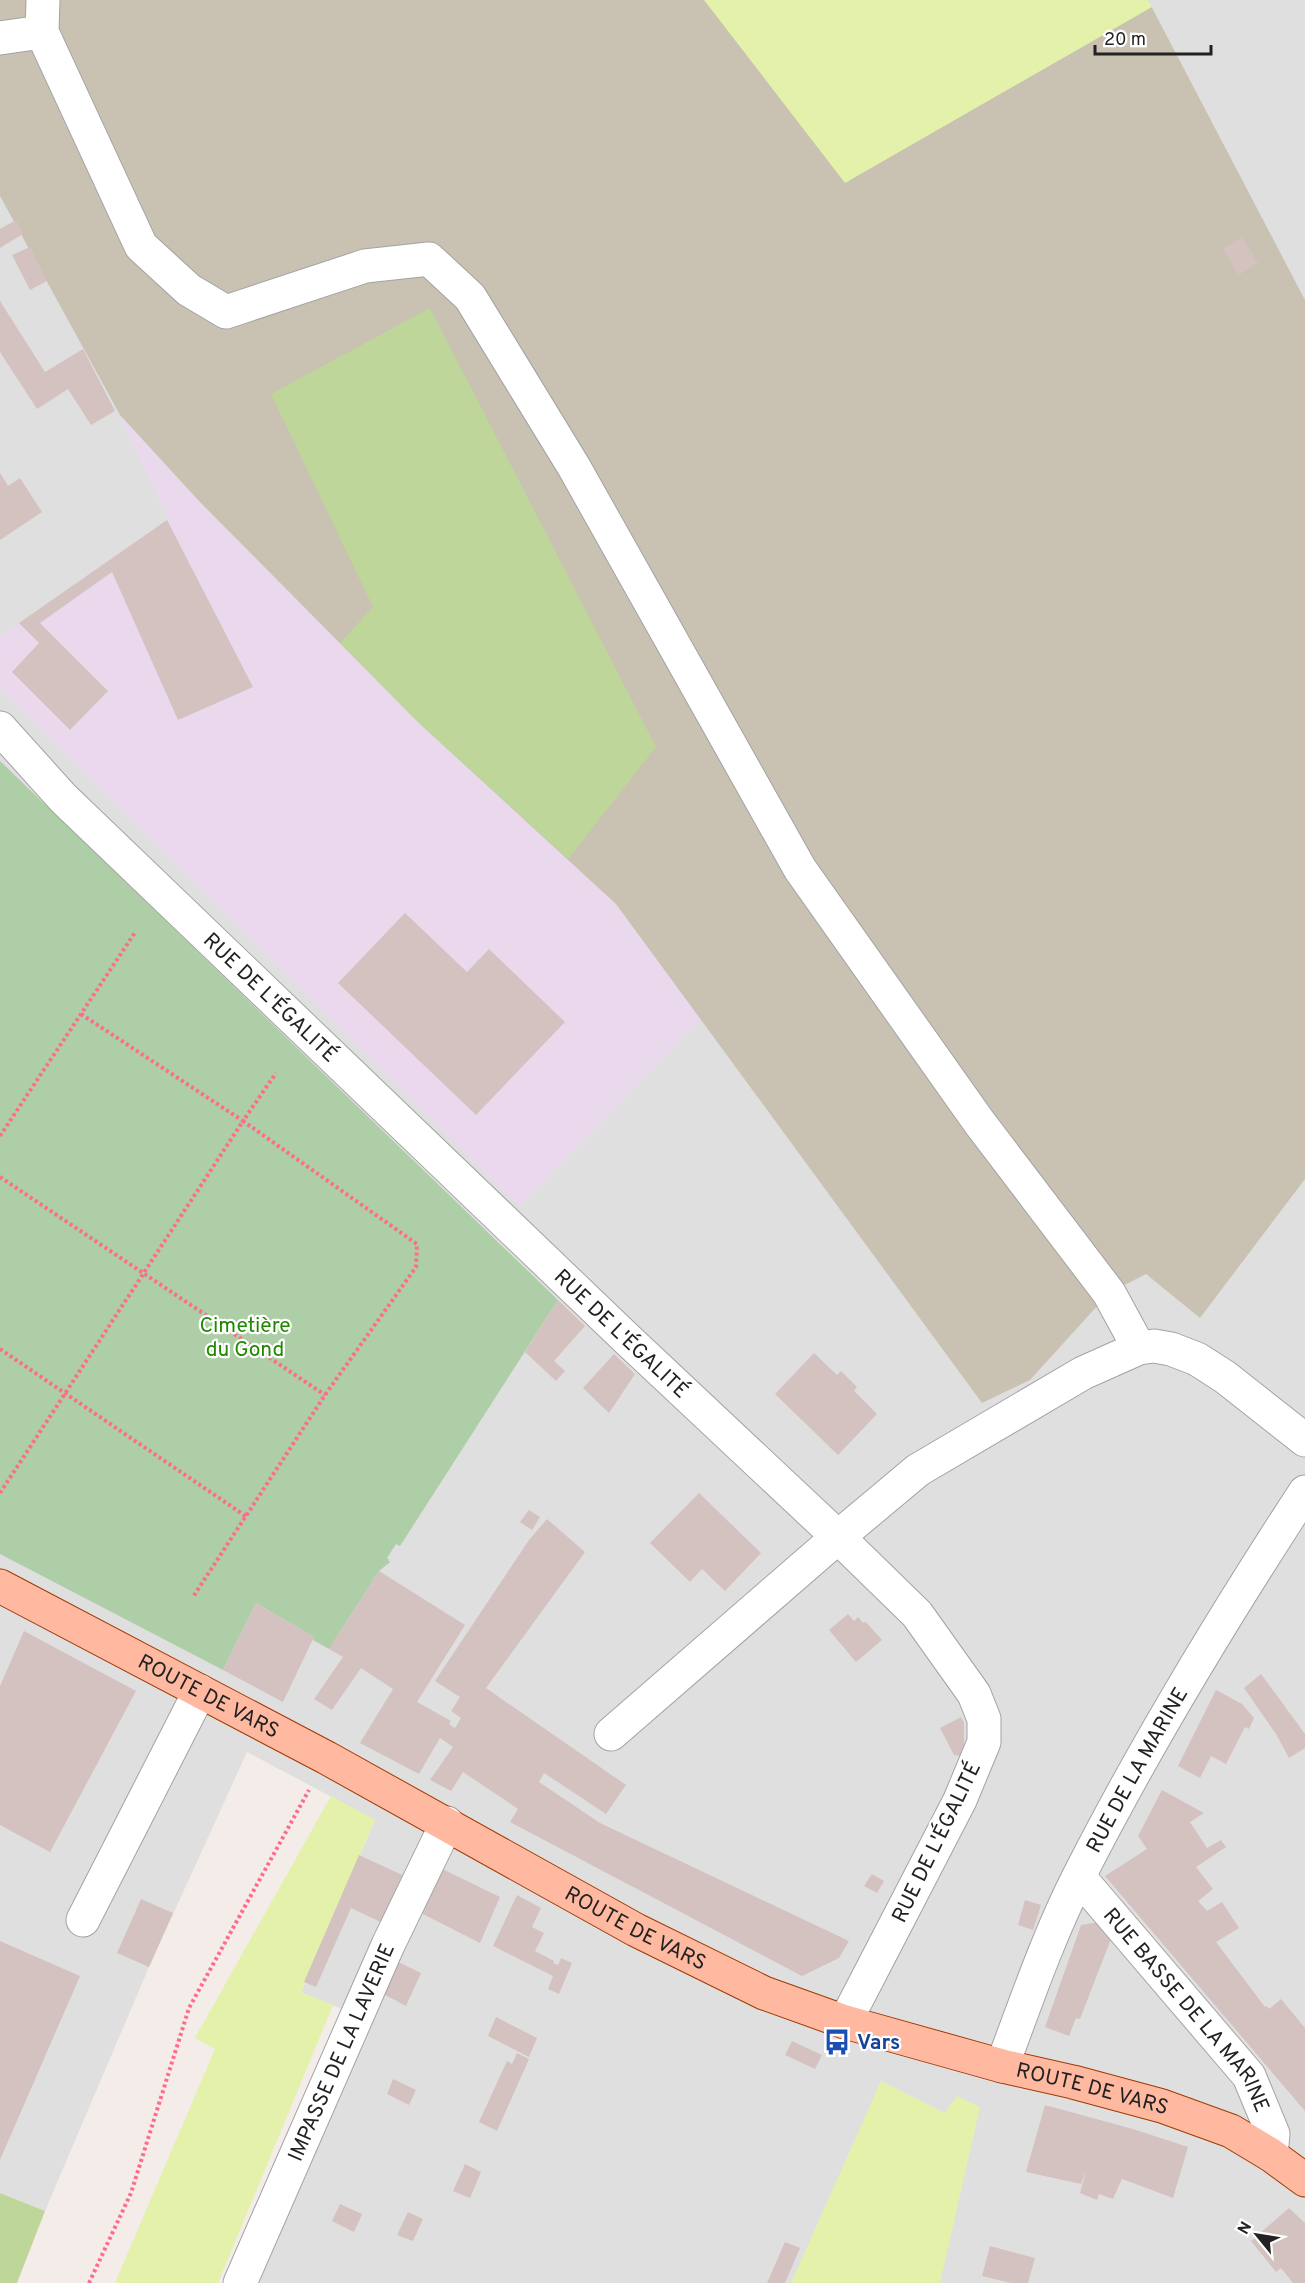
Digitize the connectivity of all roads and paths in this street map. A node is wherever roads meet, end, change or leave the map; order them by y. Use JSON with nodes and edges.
{"nodes":[{"id":1,"x":42,"y":0,"type":"edge"},
{"id":2,"x":42,"y":32,"type":"junction"},
{"id":3,"x":0,"y":38,"type":"edge"},
{"id":4,"x":0,"y":728,"type":"edge"},
{"id":5,"x":136,"y":931,"type":"dead end"},
{"id":6,"x":81,"y":1014,"type":"junction"},
{"id":7,"x":276,"y":1073,"type":"dead end"},
{"id":8,"x":243,"y":1121,"type":"junction"},
{"id":9,"x":0,"y":1136,"type":"edge"},
{"id":10,"x":0,"y":1177,"type":"edge"},
{"id":11,"x":143,"y":1274,"type":"junction"},
{"id":12,"x":1139,"y":1348,"type":"junction"},
{"id":13,"x":0,"y":1349,"type":"edge"},
{"id":14,"x":65,"y":1394,"type":"junction"},
{"id":15,"x":325,"y":1395,"type":"junction"},
{"id":16,"x":1305,"y":1440,"type":"edge"},
{"id":17,"x":1305,"y":1492,"type":"edge"},
{"id":18,"x":0,"y":1493,"type":"edge"},
{"id":19,"x":247,"y":1517,"type":"junction"},
{"id":20,"x":838,"y":1537,"type":"junction"},
{"id":21,"x":0,"y":1586,"type":"edge"},
{"id":22,"x":193,"y":1597,"type":"dead end"},
{"id":23,"x":200,"y":1691,"type":"junction"},
{"id":24,"x":611,"y":1734,"type":"dead end"},
{"id":25,"x":327,"y":1758,"type":"junction"},
{"id":26,"x":447,"y":1823,"type":"junction"},
{"id":27,"x":1079,"y":1877,"type":"junction"},
{"id":28,"x":83,"y":1920,"type":"dead end"},
{"id":29,"x":845,"y":2022,"type":"junction"},
{"id":30,"x":1002,"y":2066,"type":"junction"},
{"id":31,"x":1271,"y":2155,"type":"junction"},
{"id":32,"x":1305,"y":2180,"type":"edge"},
{"id":33,"x":89,"y":2283,"type":"edge"},
{"id":34,"x":240,"y":2283,"type":"edge"}],
"edges":[{"from":1,"to":2,"type":"street"},
{"from":2,"to":3,"type":"street"},
{"from":2,"to":12,"type":"street"},
{"from":4,"to":20,"type":"street","name":"RUE DE L'ÉGALITÉ"},
{"from":5,"to":6,"type":"path"},
{"from":6,"to":8,"type":"path"},
{"from":6,"to":9,"type":"path"},
{"from":7,"to":8,"type":"path"},
{"from":8,"to":11,"type":"path"},
{"from":8,"to":15,"type":"path"},
{"from":10,"to":11,"type":"path"},
{"from":11,"to":14,"type":"path"},
{"from":11,"to":15,"type":"path"},
{"from":12,"to":16,"type":"street"},
{"from":12,"to":20,"type":"street"},
{"from":13,"to":14,"type":"path"},
{"from":14,"to":18,"type":"path"},
{"from":14,"to":19,"type":"path"},
{"from":15,"to":19,"type":"path"},
{"from":17,"to":27,"type":"street","name":"RUE DE LA MARINE"},
{"from":19,"to":22,"type":"path"},
{"from":20,"to":24,"type":"street"},
{"from":20,"to":29,"type":"street","name":"RUE DE L'ÉGALITÉ"},
{"from":21,"to":23,"type":"main road","name":"ROUTE DE VARS"},
{"from":23,"to":25,"type":"main road","name":"ROUTE DE VARS"},
{"from":23,"to":28,"type":"street"},
{"from":25,"to":26,"type":"main road","name":"ROUTE DE VARS"},
{"from":25,"to":33,"type":"path"},
{"from":26,"to":29,"type":"main road","name":"ROUTE DE VARS"},
{"from":26,"to":34,"type":"street","name":"IMPASSE DE LA LAVERIE"},
{"from":27,"to":30,"type":"street","name":"RUE DE LA MARINE"},
{"from":27,"to":31,"type":"street","name":"RUE BASSE DE LA MARINE"},
{"from":29,"to":30,"type":"main road","name":"ROUTE DE VARS"},
{"from":30,"to":31,"type":"main road","name":"ROUTE DE VARS"},
{"from":31,"to":32,"type":"main road","name":"ROUTE DE VARS"}]}
